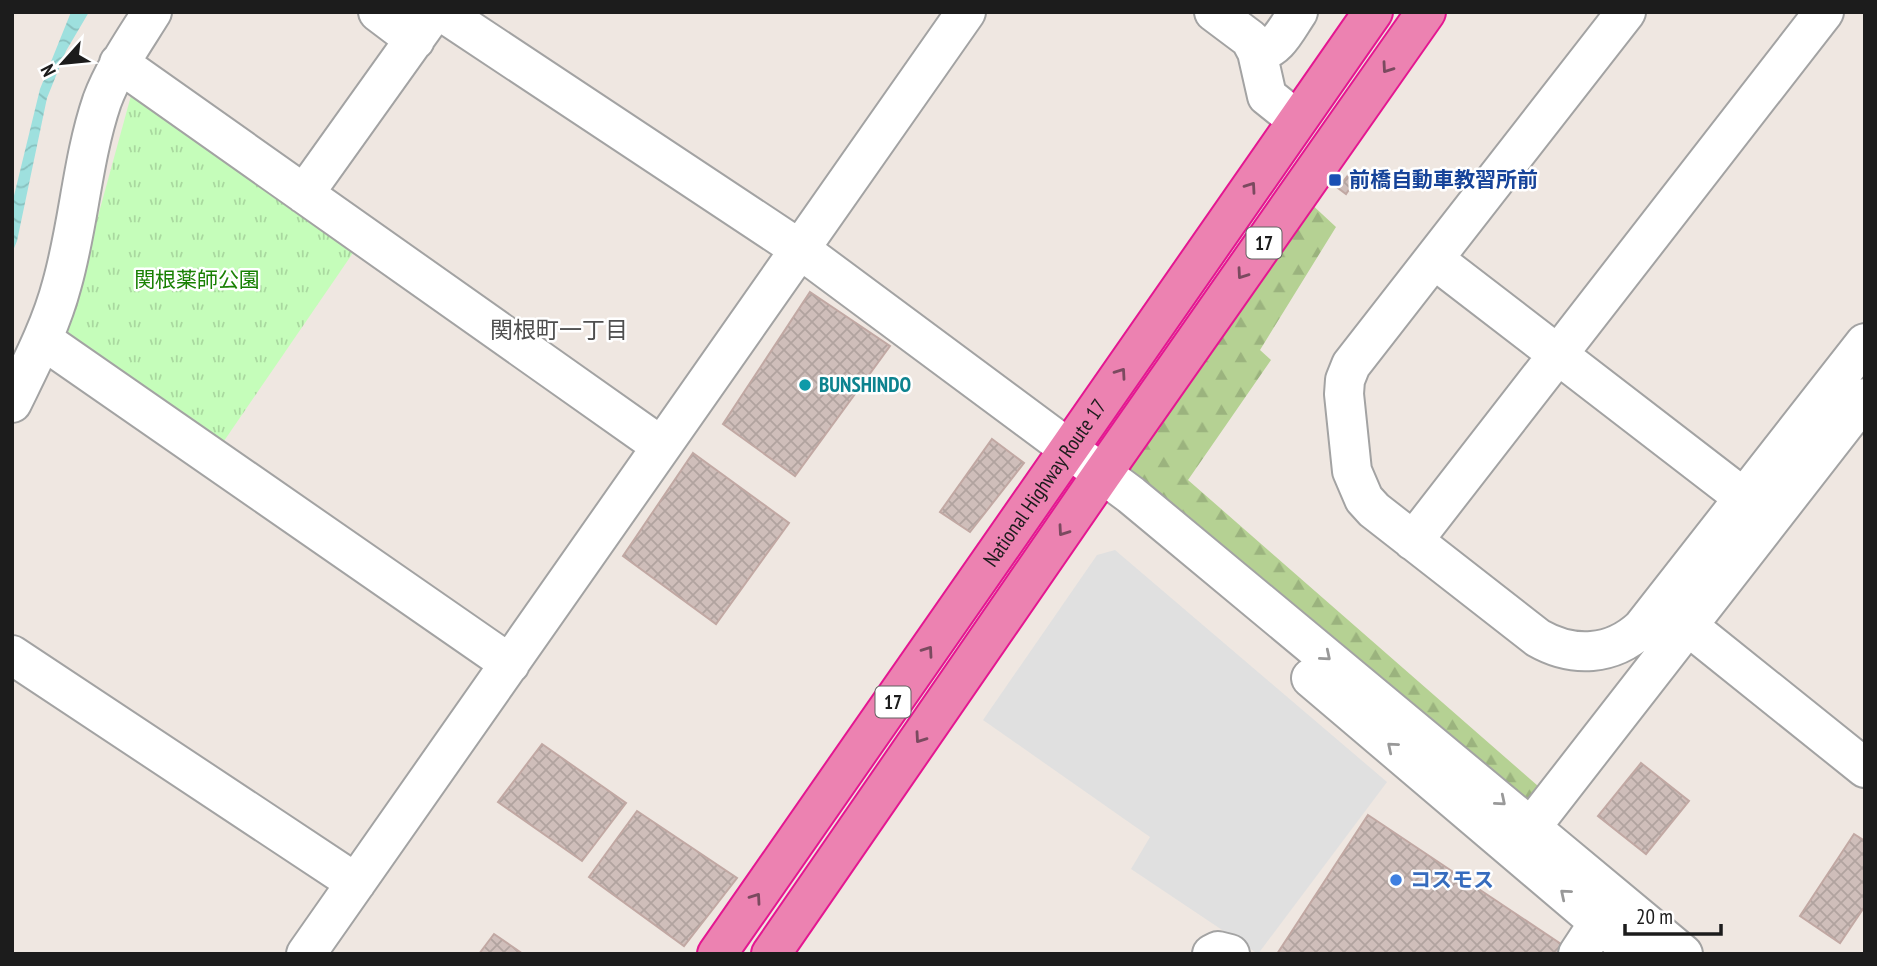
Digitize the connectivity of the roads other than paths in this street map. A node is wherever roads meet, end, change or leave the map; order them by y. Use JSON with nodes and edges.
{"nodes":[{"id":1,"x":152,"y":12,"type":"edge"},
{"id":2,"x":378,"y":12,"type":"edge"},
{"id":3,"x":442,"y":12,"type":"edge"},
{"id":4,"x":966,"y":12,"type":"edge"},
{"id":5,"x":1214,"y":12,"type":"edge"},
{"id":6,"x":1298,"y":12,"type":"edge"},
{"id":7,"x":1373,"y":12,"type":"edge"},
{"id":8,"x":1426,"y":12,"type":"edge"},
{"id":9,"x":1626,"y":12,"type":"edge"},
{"id":10,"x":1824,"y":12,"type":"edge"},
{"id":11,"x":425,"y":26,"type":"edge"},
{"id":12,"x":1257,"y":52,"type":"junction"},
{"id":13,"x":120,"y":63,"type":"junction"},
{"id":14,"x":1297,"y":120,"type":"junction"},
{"id":15,"x":304,"y":194,"type":"junction"},
{"id":16,"x":801,"y":250,"type":"junction"},
{"id":17,"x":1434,"y":260,"type":"junction"},
{"id":18,"x":43,"y":340,"type":"junction"},
{"id":19,"x":1865,"y":343,"type":"edge"},
{"id":20,"x":1559,"y":355,"type":"junction"},
{"id":21,"x":1865,"y":398,"type":"edge"},
{"id":22,"x":12,"y":403,"type":"edge"},
{"id":23,"x":661,"y":446,"type":"junction"},
{"id":24,"x":1068,"y":450,"type":"junction"},
{"id":25,"x":1102,"y":474,"type":"junction"},
{"id":26,"x":1744,"y":498,"type":"junction"},
{"id":27,"x":1413,"y":541,"type":"junction"},
{"id":28,"x":1688,"y":626,"type":"junction"},
{"id":29,"x":12,"y":654,"type":"edge"},
{"id":30,"x":510,"y":664,"type":"junction"},
{"id":31,"x":1865,"y":768,"type":"edge"},
{"id":32,"x":1532,"y":826,"type":"junction"},
{"id":33,"x":356,"y":883,"type":"junction"},
{"id":34,"x":1599,"y":922,"type":"junction"},
{"id":35,"x":306,"y":954,"type":"edge"},
{"id":36,"x":717,"y":954,"type":"edge"},
{"id":37,"x":771,"y":954,"type":"edge"},
{"id":38,"x":1212,"y":954,"type":"edge"},
{"id":39,"x":1230,"y":954,"type":"edge"},
{"id":40,"x":1578,"y":954,"type":"edge"},
{"id":41,"x":1636,"y":954,"type":"edge"},
{"id":42,"x":1682,"y":954,"type":"edge"}],
"edges":[{"from":1,"to":13,"type":"street"},
{"from":2,"to":11,"type":"street"},
{"from":3,"to":16,"type":"street"},
{"from":4,"to":16,"type":"street"},
{"from":5,"to":12,"type":"street"},
{"from":6,"to":12,"type":"street"},
{"from":7,"to":14,"type":"highway","name":"National Highway Route 17","number":"17"},
{"from":8,"to":25,"type":"highway","name":"National Highway Route 17","number":"17","one_way":true},
{"from":9,"to":17,"type":"street"},
{"from":10,"to":20,"type":"street"},
{"from":11,"to":15,"type":"street"},
{"from":12,"to":14,"type":"street"},
{"from":13,"to":15,"type":"street"},
{"from":13,"to":18,"type":"street"},
{"from":24,"to":14,"type":"highway","name":"National Highway Route 17","number":"17","one_way":true},
{"from":15,"to":23,"type":"street"},
{"from":16,"to":23,"type":"street"},
{"from":16,"to":24,"type":"street"},
{"from":17,"to":20,"type":"street"},
{"from":17,"to":27,"type":"street"},
{"from":18,"to":22,"type":"street"},
{"from":18,"to":30,"type":"street"},
{"from":19,"to":26,"type":"street"},
{"from":20,"to":26,"type":"street"},
{"from":20,"to":27,"type":"street"},
{"from":21,"to":28,"type":"street"},
{"from":23,"to":30,"type":"street"},
{"from":24,"to":25,"type":"street"},
{"from":36,"to":24,"type":"highway","name":"National Highway Route 17","number":"17","one_way":true},
{"from":25,"to":32,"type":"street","one_way":true},
{"from":34,"to":25,"type":"street","one_way":true},
{"from":25,"to":37,"type":"highway","name":"National Highway Route 17","number":"17","one_way":true},
{"from":26,"to":27,"type":"street"},
{"from":28,"to":31,"type":"street"},
{"from":28,"to":32,"type":"street"},
{"from":29,"to":33,"type":"street"},
{"from":30,"to":33,"type":"street"},
{"from":32,"to":42,"type":"street"},
{"from":33,"to":35,"type":"street"},
{"from":34,"to":40,"type":"street"},
{"from":34,"to":41,"type":"street"},
{"from":38,"to":39,"type":"street"}]}
